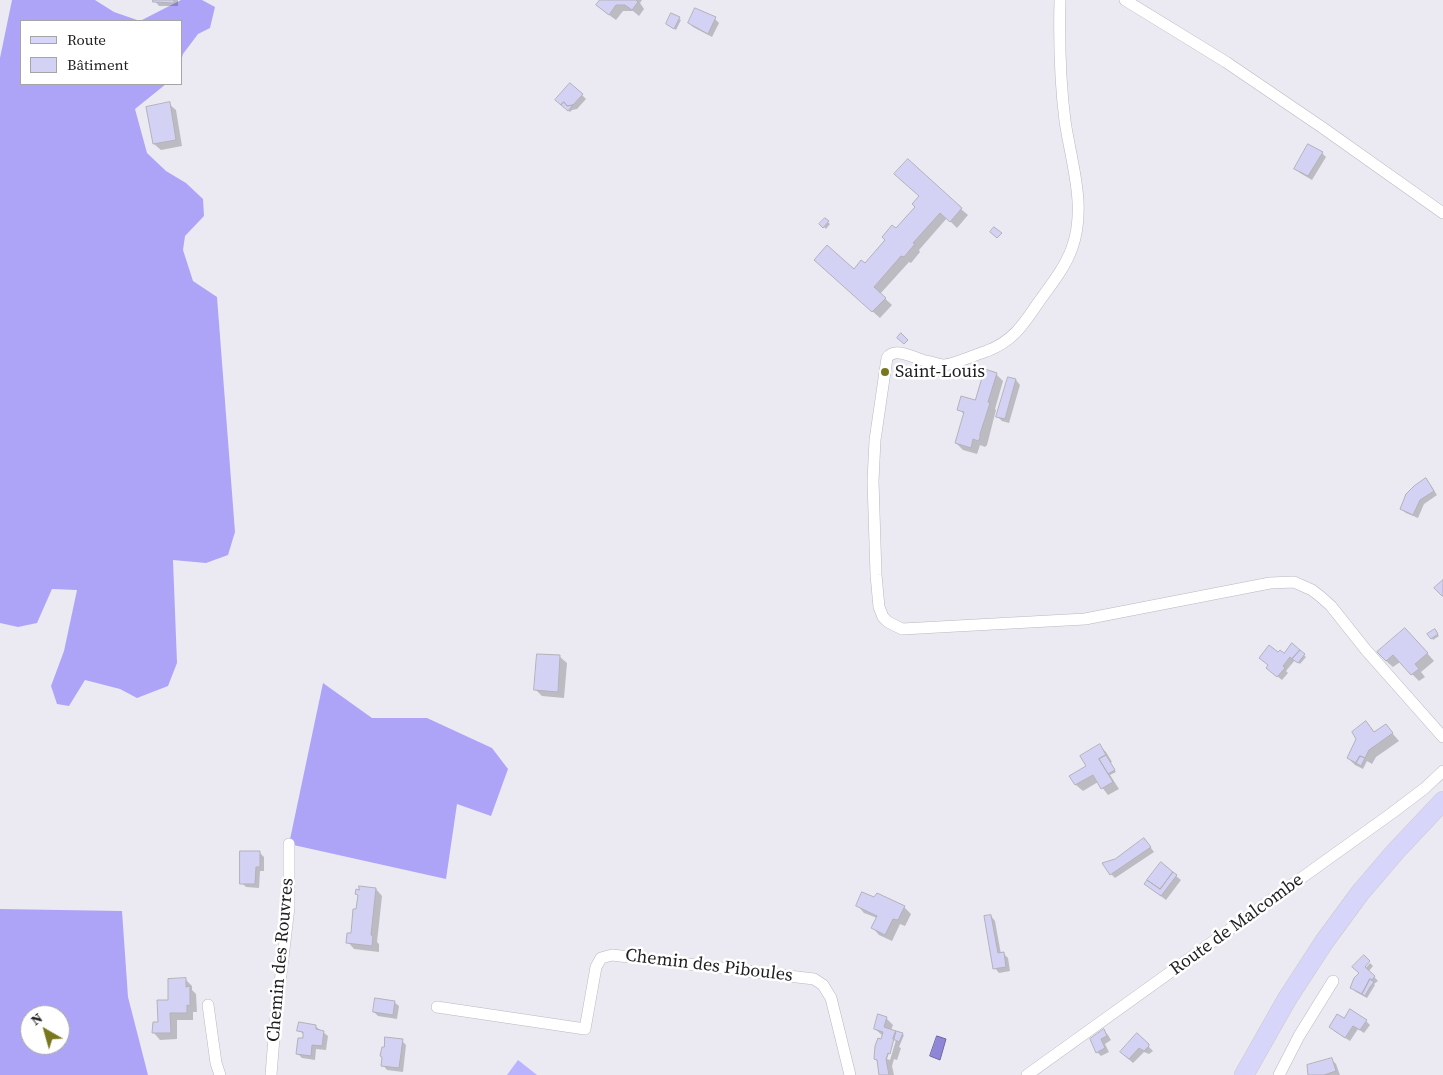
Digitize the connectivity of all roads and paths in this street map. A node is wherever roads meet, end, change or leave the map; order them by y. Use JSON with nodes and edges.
{"nodes":[{"id":1,"x":1060,"y":0,"type":"edge"},
{"id":2,"x":1125,"y":0,"type":"edge"},
{"id":3,"x":1443,"y":213,"type":"edge"},
{"id":4,"x":1443,"y":737,"type":"edge"},
{"id":5,"x":1443,"y":771,"type":"edge"},
{"id":6,"x":1443,"y":800,"type":"edge"},
{"id":7,"x":289,"y":844,"type":"dead end"},
{"id":8,"x":1333,"y":981,"type":"dead end"},
{"id":9,"x":208,"y":1005,"type":"dead end"},
{"id":10,"x":438,"y":1008,"type":"dead end"},
{"id":11,"x":220,"y":1075,"type":"edge"},
{"id":12,"x":271,"y":1075,"type":"edge"},
{"id":13,"x":850,"y":1075,"type":"edge"},
{"id":14,"x":1027,"y":1075,"type":"edge"},
{"id":15,"x":1244,"y":1075,"type":"edge"},
{"id":16,"x":1279,"y":1075,"type":"edge"}],
"edges":[{"from":1,"to":4,"type":"street"},
{"from":2,"to":3,"type":"street"},
{"from":5,"to":14,"type":"street","name":"Route de Malcombe"},
{"from":6,"to":15,"type":"main road"},
{"from":7,"to":12,"type":"street","name":"Chemin des Rouvres"},
{"from":8,"to":16,"type":"street"},
{"from":9,"to":11,"type":"street"},
{"from":10,"to":13,"type":"street","name":"Chemin des Piboules"}]}
